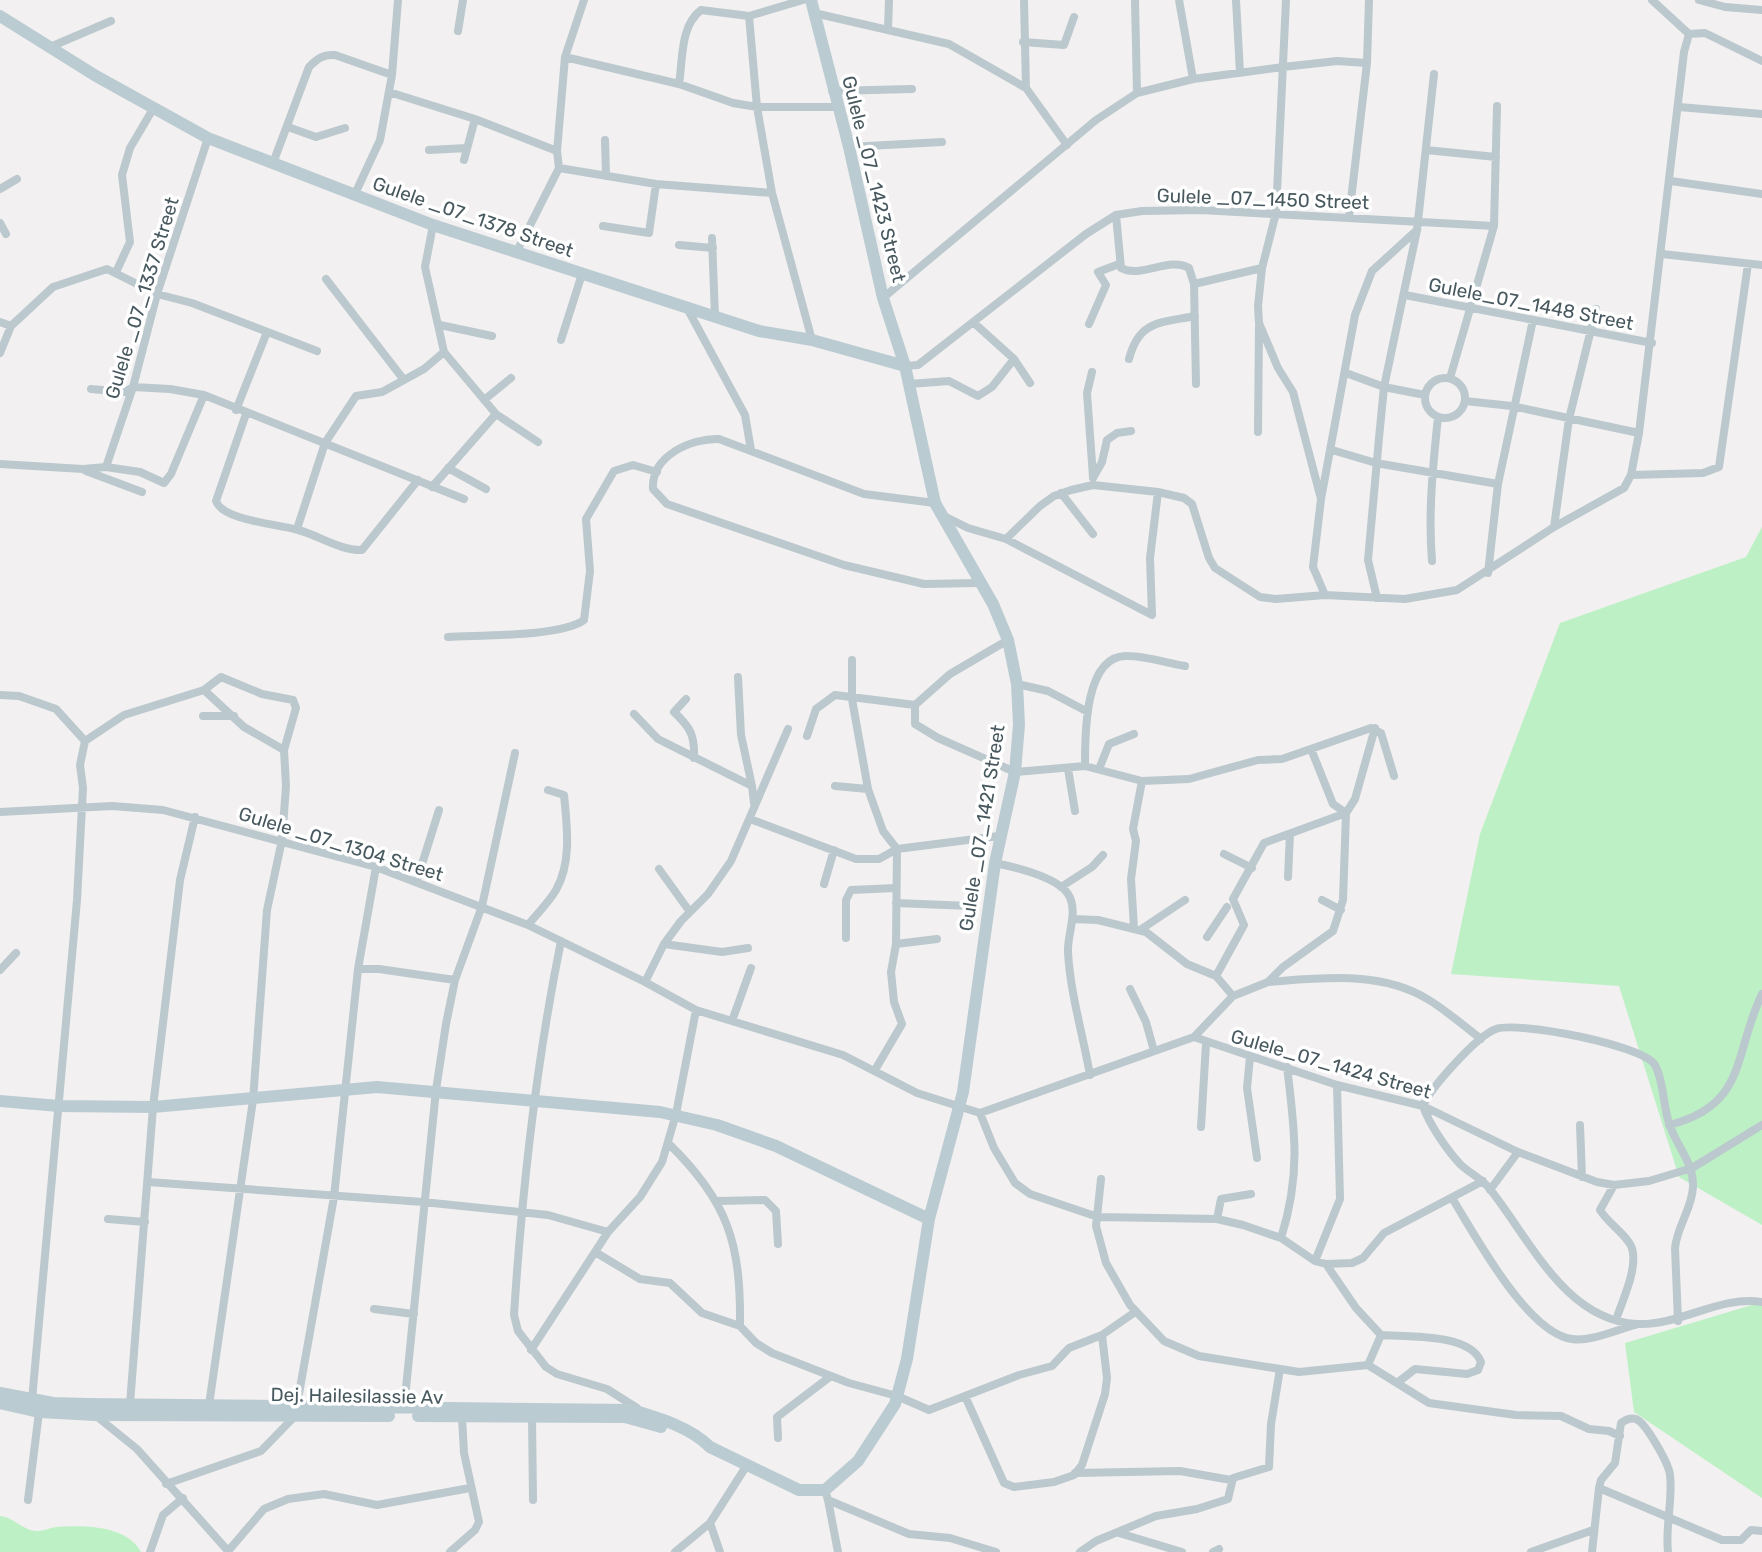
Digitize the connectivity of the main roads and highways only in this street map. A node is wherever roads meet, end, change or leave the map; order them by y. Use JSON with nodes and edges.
{"nodes":[{"id":1,"x":812,"y":7,"type":"edge"},
{"id":2,"x":0,"y":16,"type":"edge"},
{"id":3,"x":905,"y":366,"type":"junction"},
{"id":4,"x":0,"y":1101,"type":"edge"},
{"id":5,"x":929,"y":1219,"type":"junction"},
{"id":6,"x":0,"y":1393,"type":"edge"},
{"id":7,"x":0,"y":1403,"type":"edge"},
{"id":8,"x":297,"y":1410,"type":"junction"},
{"id":9,"x":710,"y":1447,"type":"junction"}],
"edges":[{"from":1,"to":3,"type":"main road","name":"Gulele _07_1423 Street"},
{"from":2,"to":3,"type":"main road","name":"Gulele _07_1378 Street"},
{"from":3,"to":5,"type":"main road","name":"Gulele _07_1421 Street"},
{"from":4,"to":5,"type":"main road"},
{"from":5,"to":9,"type":"main road","name":"Gulele _07_1421 Street"},
{"from":6,"to":8,"type":"main road"},
{"from":7,"to":8,"type":"main road","name":"Dej. Hailesilassie Av"},
{"from":8,"to":9,"type":"main road","name":"Dej. Hailesilassie Av"},
{"from":8,"to":9,"type":"main road"}]}
